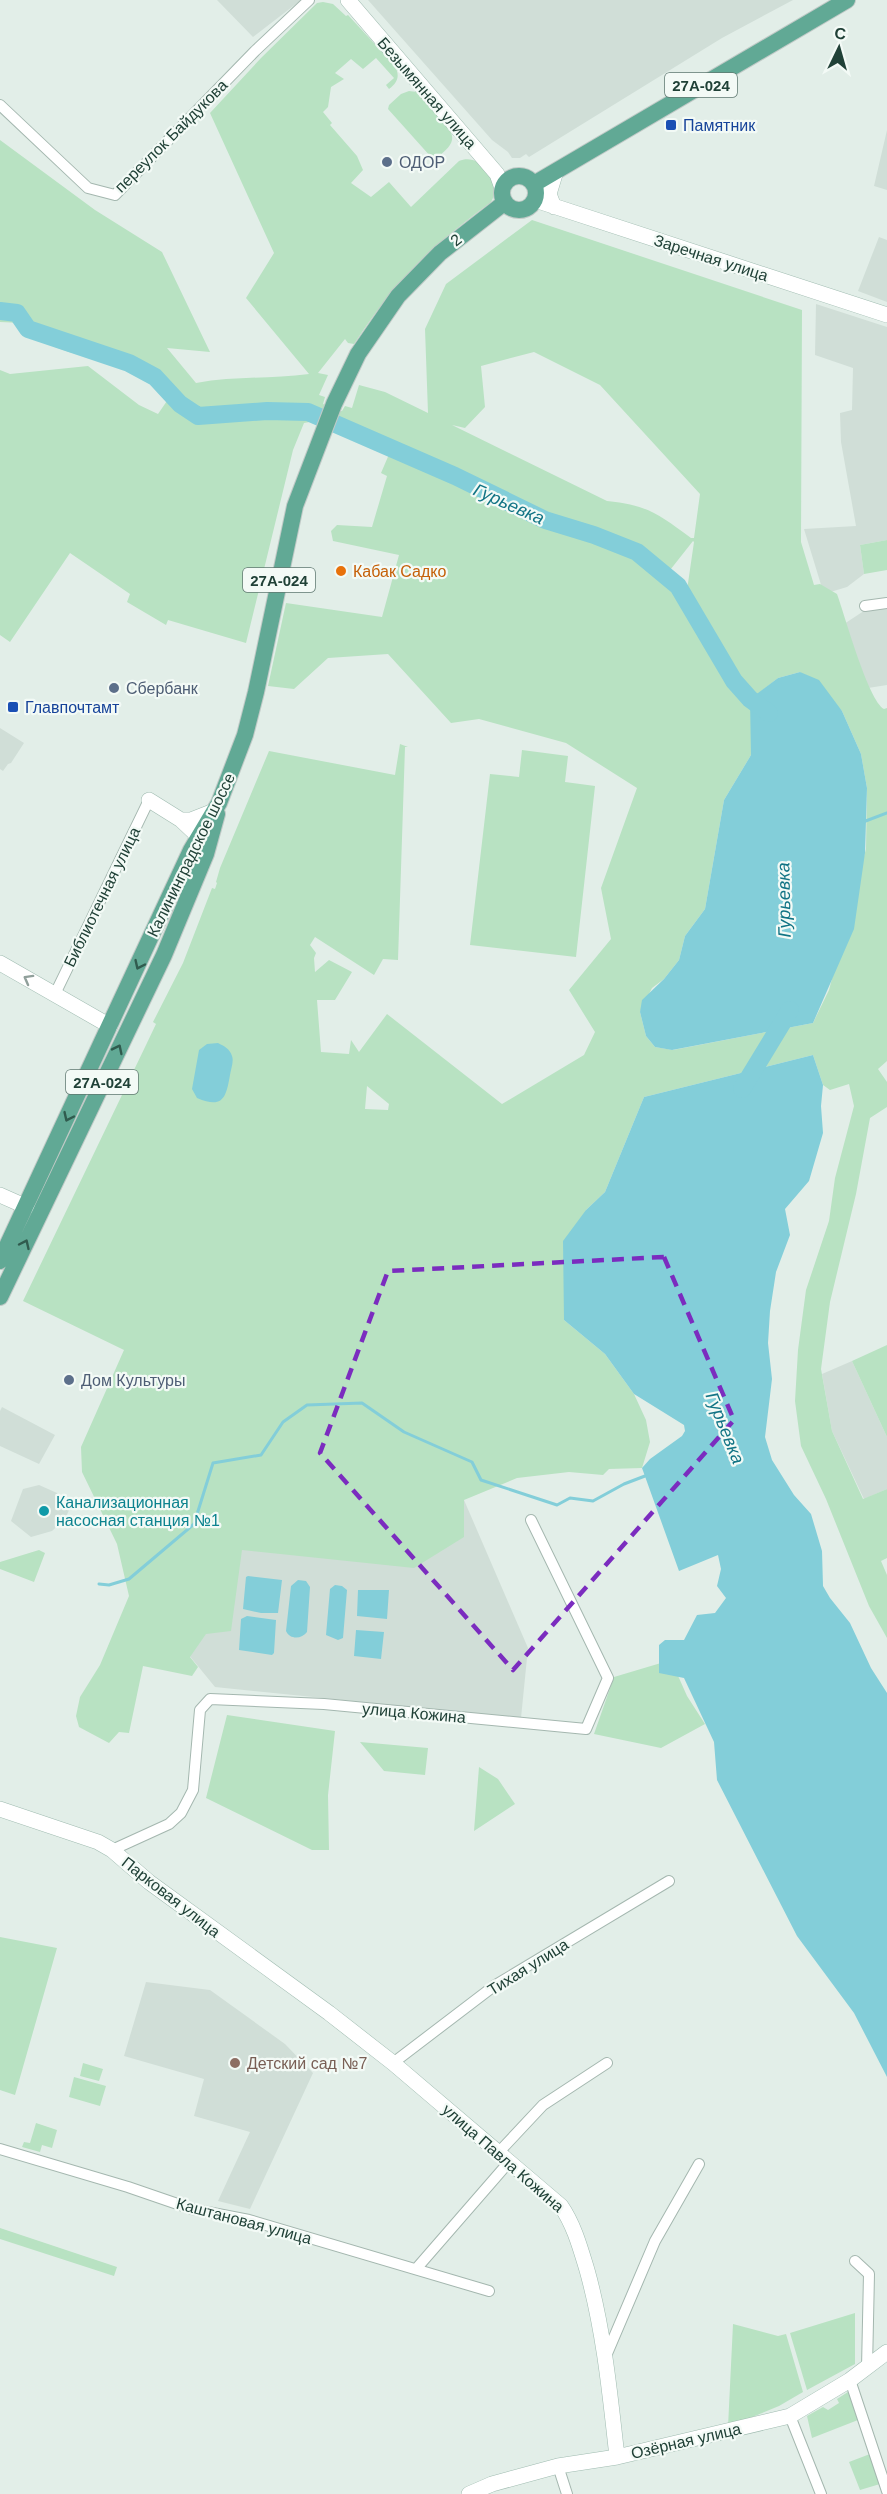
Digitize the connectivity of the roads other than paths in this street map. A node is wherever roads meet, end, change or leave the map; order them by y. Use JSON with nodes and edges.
{"nodes":[{"id":1,"x":309,"y":0,"type":"edge"},
{"id":2,"x":348,"y":0,"type":"edge"},
{"id":3,"x":847,"y":0,"type":"edge"},
{"id":4,"x":0,"y":105,"type":"edge"},
{"id":5,"x":556,"y":171,"type":"junction"},
{"id":6,"x":503,"y":186,"type":"junction"},
{"id":7,"x":535,"y":192,"type":"junction"},
{"id":8,"x":554,"y":207,"type":"junction"},
{"id":9,"x":887,"y":315,"type":"edge"},
{"id":10,"x":324,"y":429,"type":"joint"},
{"id":11,"x":887,"y":603,"type":"edge"},
{"id":12,"x":865,"y":606,"type":"dead end"},
{"id":13,"x":149,"y":800,"type":"joint"},
{"id":14,"x":203,"y":822,"type":"junction"},
{"id":15,"x":0,"y":963,"type":"edge"},
{"id":16,"x":55,"y":994,"type":"junction"},
{"id":17,"x":110,"y":1026,"type":"junction"},
{"id":18,"x":0,"y":1194,"type":"edge"},
{"id":19,"x":27,"y":1207,"type":"junction"},
{"id":20,"x":0,"y":1261,"type":"edge"},
{"id":21,"x":0,"y":1297,"type":"edge"},
{"id":22,"x":531,"y":1520,"type":"dead end"},
{"id":23,"x":0,"y":1809,"type":"edge"},
{"id":24,"x":112,"y":1850,"type":"junction"},
{"id":25,"x":669,"y":1881,"type":"dead end"},
{"id":26,"x":329,"y":2013,"type":"joint"},
{"id":27,"x":393,"y":2063,"type":"junction"},
{"id":28,"x":607,"y":2063,"type":"dead end"},
{"id":29,"x":0,"y":2149,"type":"edge"},
{"id":30,"x":503,"y":2157,"type":"junction"},
{"id":31,"x":699,"y":2164,"type":"dead end"},
{"id":32,"x":855,"y":2261,"type":"dead end"},
{"id":33,"x":416,"y":2269,"type":"junction"},
{"id":34,"x":489,"y":2291,"type":"dead end"},
{"id":35,"x":887,"y":2352,"type":"edge"},
{"id":36,"x":606,"y":2356,"type":"junction"},
{"id":37,"x":867,"y":2368,"type":"junction"},
{"id":38,"x":850,"y":2380,"type":"junction"},
{"id":39,"x":790,"y":2416,"type":"junction"},
{"id":40,"x":618,"y":2457,"type":"junction"},
{"id":41,"x":558,"y":2466,"type":"junction"},
{"id":42,"x":887,"y":2491,"type":"edge"},
{"id":43,"x":470,"y":2494,"type":"edge"},
{"id":44,"x":567,"y":2494,"type":"edge"},
{"id":45,"x":821,"y":2494,"type":"edge"}],
"edges":[{"from":1,"to":4,"type":"street","name":"переулок Байдукова"},
{"from":2,"to":6,"type":"street","name":"Безымянная улица"},
{"from":3,"to":5,"type":"main road","number":"27А-024"},
{"from":5,"to":7,"type":"main road","number":"27А-024"},
{"from":5,"to":8,"type":"street"},
{"from":6,"to":7,"type":"main road"},
{"from":6,"to":7,"type":"main road"},
{"from":6,"to":10,"type":"main road","name":"2","number":"27А-024"},
{"from":7,"to":8,"type":"street","name":"Заречная улица"},
{"from":8,"to":9,"type":"street","name":"Заречная улица"},
{"from":10,"to":14,"type":"main road","name":"Калининградское шоссе","number":"27А-024"},
{"from":11,"to":12,"type":"street"},
{"from":13,"to":14,"type":"street"},
{"from":13,"to":16,"type":"street","name":"Библиотечная улица"},
{"from":14,"to":17,"type":"main road","name":"Калининградское шоссе","number":"27А-024","one_way":true},
{"from":21,"to":14,"type":"main road","number":"27А-024","one_way":true},
{"from":16,"to":15,"type":"street","one_way":true},
{"from":16,"to":17,"type":"street"},
{"from":17,"to":19,"type":"main road","name":"Калининградское шоссе","number":"27А-024","one_way":true},
{"from":18,"to":19,"type":"street"},
{"from":19,"to":20,"type":"main road","name":"Калининградское шоссе","number":"27А-024"},
{"from":22,"to":24,"type":"street","name":"улица Кожина"},
{"from":23,"to":24,"type":"street","name":"Парковая улица"},
{"from":24,"to":26,"type":"street","name":"Парковая улица"},
{"from":25,"to":27,"type":"street","name":"Тихая улица"},
{"from":26,"to":27,"type":"street","name":"улица Павла Кожина"},
{"from":27,"to":30,"type":"street","name":"улица Павла Кожина"},
{"from":28,"to":30,"type":"street"},
{"from":29,"to":33,"type":"street","name":"Каштановая улица"},
{"from":30,"to":33,"type":"street"},
{"from":30,"to":36,"type":"street","name":"улица Павла Кожина"},
{"from":31,"to":36,"type":"street"},
{"from":32,"to":37,"type":"street"},
{"from":33,"to":34,"type":"street","name":"Каштановая улица"},
{"from":35,"to":37,"type":"street","name":"Озёрная улица"},
{"from":36,"to":40,"type":"street","name":"улица Павла Кожина"},
{"from":37,"to":38,"type":"street","name":"Озёрная улица"},
{"from":38,"to":39,"type":"street","name":"Озёрная улица"},
{"from":38,"to":42,"type":"street"},
{"from":39,"to":40,"type":"street","name":"Озёрная улица"},
{"from":39,"to":45,"type":"street"},
{"from":40,"to":41,"type":"street","name":"Озёрная улица"},
{"from":41,"to":43,"type":"street","name":"Озёрная улица"},
{"from":41,"to":44,"type":"street"}]}
